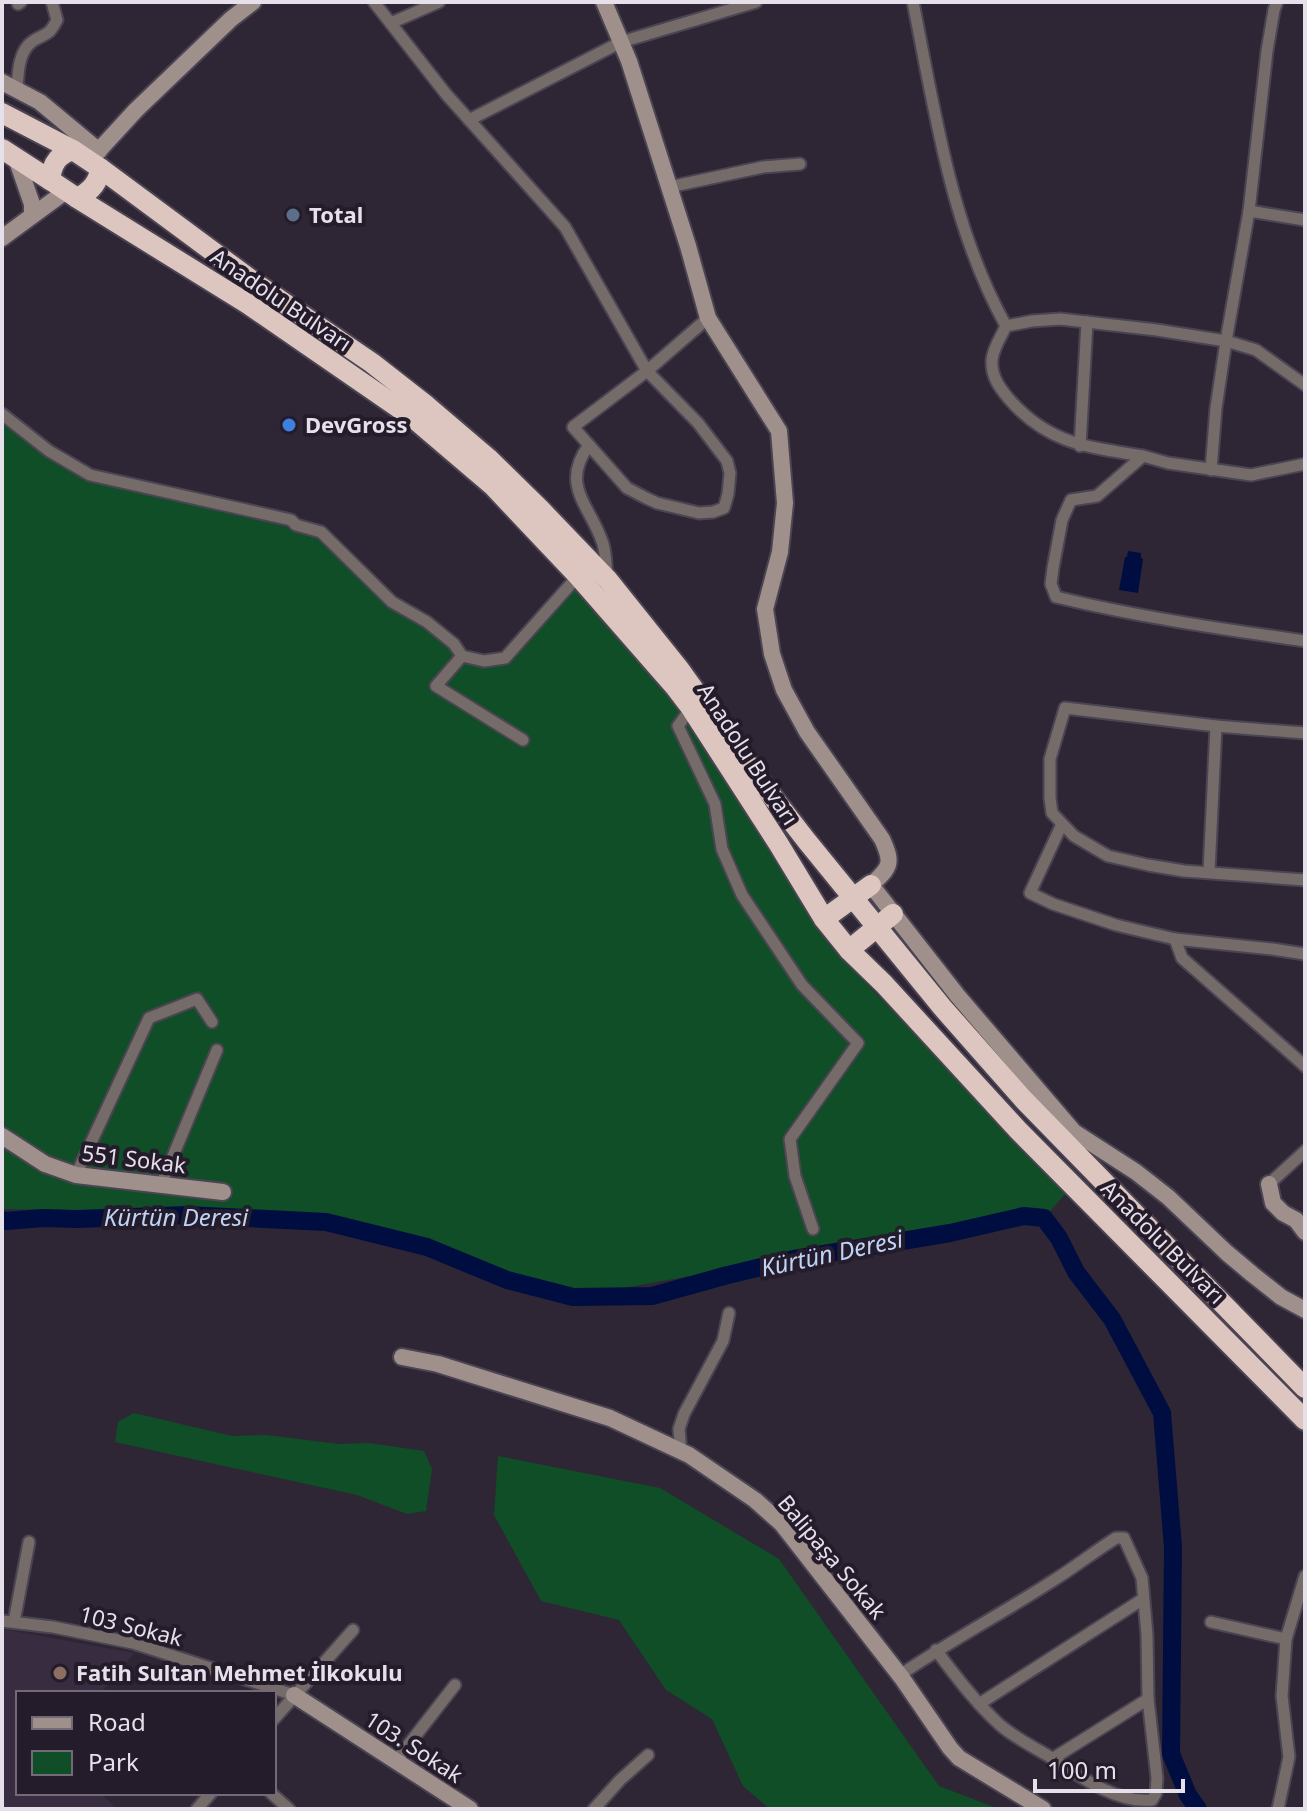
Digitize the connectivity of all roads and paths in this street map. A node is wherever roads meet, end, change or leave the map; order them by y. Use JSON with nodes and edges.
{"nodes":[{"id":1,"x":52,"y":2,"type":"edge"},
{"id":2,"x":253,"y":2,"type":"edge"},
{"id":3,"x":374,"y":2,"type":"edge"},
{"id":4,"x":439,"y":2,"type":"edge"},
{"id":5,"x":604,"y":2,"type":"edge"},
{"id":6,"x":756,"y":2,"type":"edge"},
{"id":7,"x":913,"y":2,"type":"edge"},
{"id":8,"x":1277,"y":2,"type":"edge"},
{"id":9,"x":391,"y":23,"type":"junction"},
{"id":10,"x":621,"y":42,"type":"junction"},
{"id":11,"x":10,"y":86,"type":"edge"},
{"id":12,"x":2,"y":113,"type":"edge"},
{"id":13,"x":469,"y":120,"type":"junction"},
{"id":14,"x":9,"y":154,"type":"edge"},
{"id":15,"x":90,"y":157,"type":"junction"},
{"id":16,"x":800,"y":164,"type":"dead end"},
{"id":17,"x":669,"y":187,"type":"junction"},
{"id":18,"x":64,"y":190,"type":"junction"},
{"id":19,"x":1249,"y":211,"type":"junction"},
{"id":20,"x":32,"y":215,"type":"junction"},
{"id":21,"x":1305,"y":220,"type":"edge"},
{"id":22,"x":2,"y":238,"type":"edge"},
{"id":23,"x":708,"y":318,"type":"junction"},
{"id":24,"x":1087,"y":322,"type":"junction"},
{"id":25,"x":1006,"y":326,"type":"junction"},
{"id":26,"x":1226,"y":341,"type":"junction"},
{"id":27,"x":647,"y":371,"type":"junction"},
{"id":28,"x":1305,"y":385,"type":"edge"},
{"id":29,"x":2,"y":414,"type":"edge"},
{"id":30,"x":589,"y":445,"type":"junction"},
{"id":31,"x":1080,"y":446,"type":"junction"},
{"id":32,"x":1143,"y":456,"type":"junction"},
{"id":33,"x":1305,"y":464,"type":"edge"},
{"id":34,"x":1211,"y":470,"type":"junction"},
{"id":35,"x":578,"y":576,"type":"junction"},
{"id":36,"x":608,"y":580,"type":"junction"},
{"id":37,"x":1305,"y":641,"type":"edge"},
{"id":38,"x":462,"y":656,"type":"junction"},
{"id":39,"x":691,"y":708,"type":"junction"},
{"id":40,"x":1216,"y":726,"type":"junction"},
{"id":41,"x":1305,"y":733,"type":"edge"},
{"id":42,"x":523,"y":740,"type":"dead end"},
{"id":43,"x":1062,"y":824,"type":"junction"},
{"id":44,"x":1209,"y":872,"type":"junction"},
{"id":45,"x":1305,"y":880,"type":"edge"},
{"id":46,"x":871,"y":885,"type":"junction"},
{"id":47,"x":853,"y":897,"type":"junction"},
{"id":48,"x":824,"y":919,"type":"junction"},
{"id":49,"x":885,"y":920,"type":"junction"},
{"id":50,"x":1175,"y":939,"type":"junction"},
{"id":51,"x":849,"y":950,"type":"junction"},
{"id":52,"x":1305,"y":954,"type":"edge"},
{"id":53,"x":212,"y":1022,"type":"dead end"},
{"id":54,"x":217,"y":1050,"type":"dead end"},
{"id":55,"x":1305,"y":1066,"type":"edge"},
{"id":56,"x":2,"y":1136,"type":"edge"},
{"id":57,"x":1305,"y":1151,"type":"edge"},
{"id":58,"x":76,"y":1175,"type":"junction"},
{"id":59,"x":1269,"y":1184,"type":"joint"},
{"id":60,"x":161,"y":1185,"type":"junction"},
{"id":61,"x":223,"y":1192,"type":"dead end"},
{"id":62,"x":813,"y":1229,"type":"dead end"},
{"id":63,"x":1305,"y":1232,"type":"edge"},
{"id":64,"x":1305,"y":1310,"type":"edge"},
{"id":65,"x":729,"y":1313,"type":"dead end"},
{"id":66,"x":402,"y":1357,"type":"dead end"},
{"id":67,"x":1305,"y":1388,"type":"edge"},
{"id":68,"x":1305,"y":1420,"type":"edge"},
{"id":69,"x":681,"y":1452,"type":"junction"},
{"id":70,"x":29,"y":1542,"type":"dead end"},
{"id":71,"x":1305,"y":1576,"type":"edge"},
{"id":72,"x":1143,"y":1599,"type":"junction"},
{"id":73,"x":8,"y":1621,"type":"edge"},
{"id":74,"x":1211,"y":1622,"type":"dead end"},
{"id":75,"x":353,"y":1630,"type":"dead end"},
{"id":76,"x":1286,"y":1639,"type":"junction"},
{"id":77,"x":936,"y":1650,"type":"junction"},
{"id":78,"x":900,"y":1675,"type":"junction"},
{"id":79,"x":455,"y":1685,"type":"dead end"},
{"id":80,"x":294,"y":1695,"type":"junction"},
{"id":81,"x":1148,"y":1699,"type":"junction"},
{"id":82,"x":979,"y":1704,"type":"junction"},
{"id":83,"x":276,"y":1717,"type":"edge"},
{"id":84,"x":648,"y":1755,"type":"dead end"},
{"id":85,"x":1052,"y":1759,"type":"junction"},
{"id":86,"x":395,"y":1762,"type":"junction"},
{"id":87,"x":273,"y":1795,"type":"edge"},
{"id":88,"x":467,"y":1808,"type":"edge"},
{"id":89,"x":289,"y":1809,"type":"edge"},
{"id":90,"x":594,"y":1809,"type":"edge"},
{"id":91,"x":1043,"y":1809,"type":"edge"},
{"id":92,"x":1278,"y":1809,"type":"edge"}],
"edges":[{"from":1,"to":11,"type":"street"},
{"from":2,"to":15,"type":"street"},
{"from":3,"to":9,"type":"street"},
{"from":4,"to":9,"type":"street"},
{"from":5,"to":10,"type":"street"},
{"from":6,"to":10,"type":"street"},
{"from":7,"to":25,"type":"street"},
{"from":8,"to":19,"type":"street"},
{"from":9,"to":13,"type":"street"},
{"from":10,"to":13,"type":"street"},
{"from":10,"to":17,"type":"street"},
{"from":11,"to":15,"type":"street"},
{"from":12,"to":15,"type":"highway","name":"Anadolu Bulvarı"},
{"from":13,"to":27,"type":"street"},
{"from":14,"to":18,"type":"highway","name":"Anadolu Bulvarı"},
{"from":14,"to":20,"type":"street"},
{"from":15,"to":18,"type":"highway"},
{"from":15,"to":18,"type":"highway"},
{"from":15,"to":36,"type":"highway","name":"Anadolu Bulvarı"},
{"from":16,"to":17,"type":"street"},
{"from":17,"to":23,"type":"street"},
{"from":18,"to":20,"type":"street"},
{"from":18,"to":35,"type":"highway","name":"Anadolu Bulvarı"},
{"from":19,"to":21,"type":"street"},
{"from":19,"to":26,"type":"street"},
{"from":20,"to":22,"type":"street"},
{"from":23,"to":27,"type":"street"},
{"from":23,"to":46,"type":"street"},
{"from":24,"to":25,"type":"street"},
{"from":24,"to":26,"type":"street"},
{"from":24,"to":31,"type":"street"},
{"from":25,"to":31,"type":"street"},
{"from":26,"to":28,"type":"street"},
{"from":26,"to":34,"type":"street"},
{"from":27,"to":30,"type":"street"},
{"from":27,"to":30,"type":"street"},
{"from":29,"to":38,"type":"street"},
{"from":30,"to":36,"type":"street"},
{"from":31,"to":32,"type":"street"},
{"from":32,"to":34,"type":"street"},
{"from":32,"to":37,"type":"street"},
{"from":33,"to":34,"type":"street"},
{"from":35,"to":38,"type":"street"},
{"from":35,"to":39,"type":"highway","name":"Anadolu Bulvarı"},
{"from":36,"to":47,"type":"highway","name":"Anadolu Bulvarı"},
{"from":38,"to":42,"type":"street"},
{"from":39,"to":48,"type":"highway","name":"Anadolu Bulvarı"},
{"from":39,"to":62,"type":"street"},
{"from":40,"to":41,"type":"street"},
{"from":40,"to":43,"type":"street"},
{"from":40,"to":44,"type":"street"},
{"from":43,"to":44,"type":"street"},
{"from":43,"to":50,"type":"street"},
{"from":44,"to":45,"type":"street"},
{"from":46,"to":47,"type":"highway"},
{"from":46,"to":49,"type":"street"},
{"from":47,"to":48,"type":"highway"},
{"from":47,"to":49,"type":"highway","name":"Anadolu Bulvarı"},
{"from":48,"to":51,"type":"highway","name":"Anadolu Bulvarı"},
{"from":49,"to":51,"type":"highway"},
{"from":49,"to":64,"type":"street"},
{"from":49,"to":67,"type":"highway","name":"Anadolu Bulvarı"},
{"from":50,"to":52,"type":"street"},
{"from":50,"to":55,"type":"street"},
{"from":51,"to":68,"type":"highway","name":"Anadolu Bulvarı"},
{"from":53,"to":58,"type":"street"},
{"from":54,"to":60,"type":"street"},
{"from":56,"to":58,"type":"street","name":"551 Sokak"},
{"from":57,"to":59,"type":"street"},
{"from":58,"to":60,"type":"street","name":"551 Sokak"},
{"from":59,"to":63,"type":"street"},
{"from":60,"to":61,"type":"street","name":"551 Sokak"},
{"from":65,"to":69,"type":"street"},
{"from":66,"to":69,"type":"street","name":"Balipaşa Sokak"},
{"from":69,"to":78,"type":"street","name":"Balipaşa Sokak"},
{"from":70,"to":73,"type":"street"},
{"from":71,"to":76,"type":"street"},
{"from":72,"to":77,"type":"street"},
{"from":72,"to":81,"type":"street"},
{"from":72,"to":82,"type":"street"},
{"from":73,"to":80,"type":"street","name":"103 Sokak"},
{"from":74,"to":76,"type":"street"},
{"from":75,"to":80,"type":"street"},
{"from":76,"to":92,"type":"street"},
{"from":77,"to":78,"type":"street"},
{"from":77,"to":82,"type":"street"},
{"from":78,"to":91,"type":"street","name":"Balipaşa Sokak"},
{"from":79,"to":86,"type":"street"},
{"from":80,"to":83,"type":"street"},
{"from":80,"to":86,"type":"street","name":"103. Sokak"},
{"from":81,"to":85,"type":"street"},
{"from":81,"to":85,"type":"street"},
{"from":82,"to":85,"type":"street"},
{"from":84,"to":90,"type":"street"},
{"from":86,"to":88,"type":"street","name":"103. Sokak"},
{"from":87,"to":89,"type":"street"}]}
